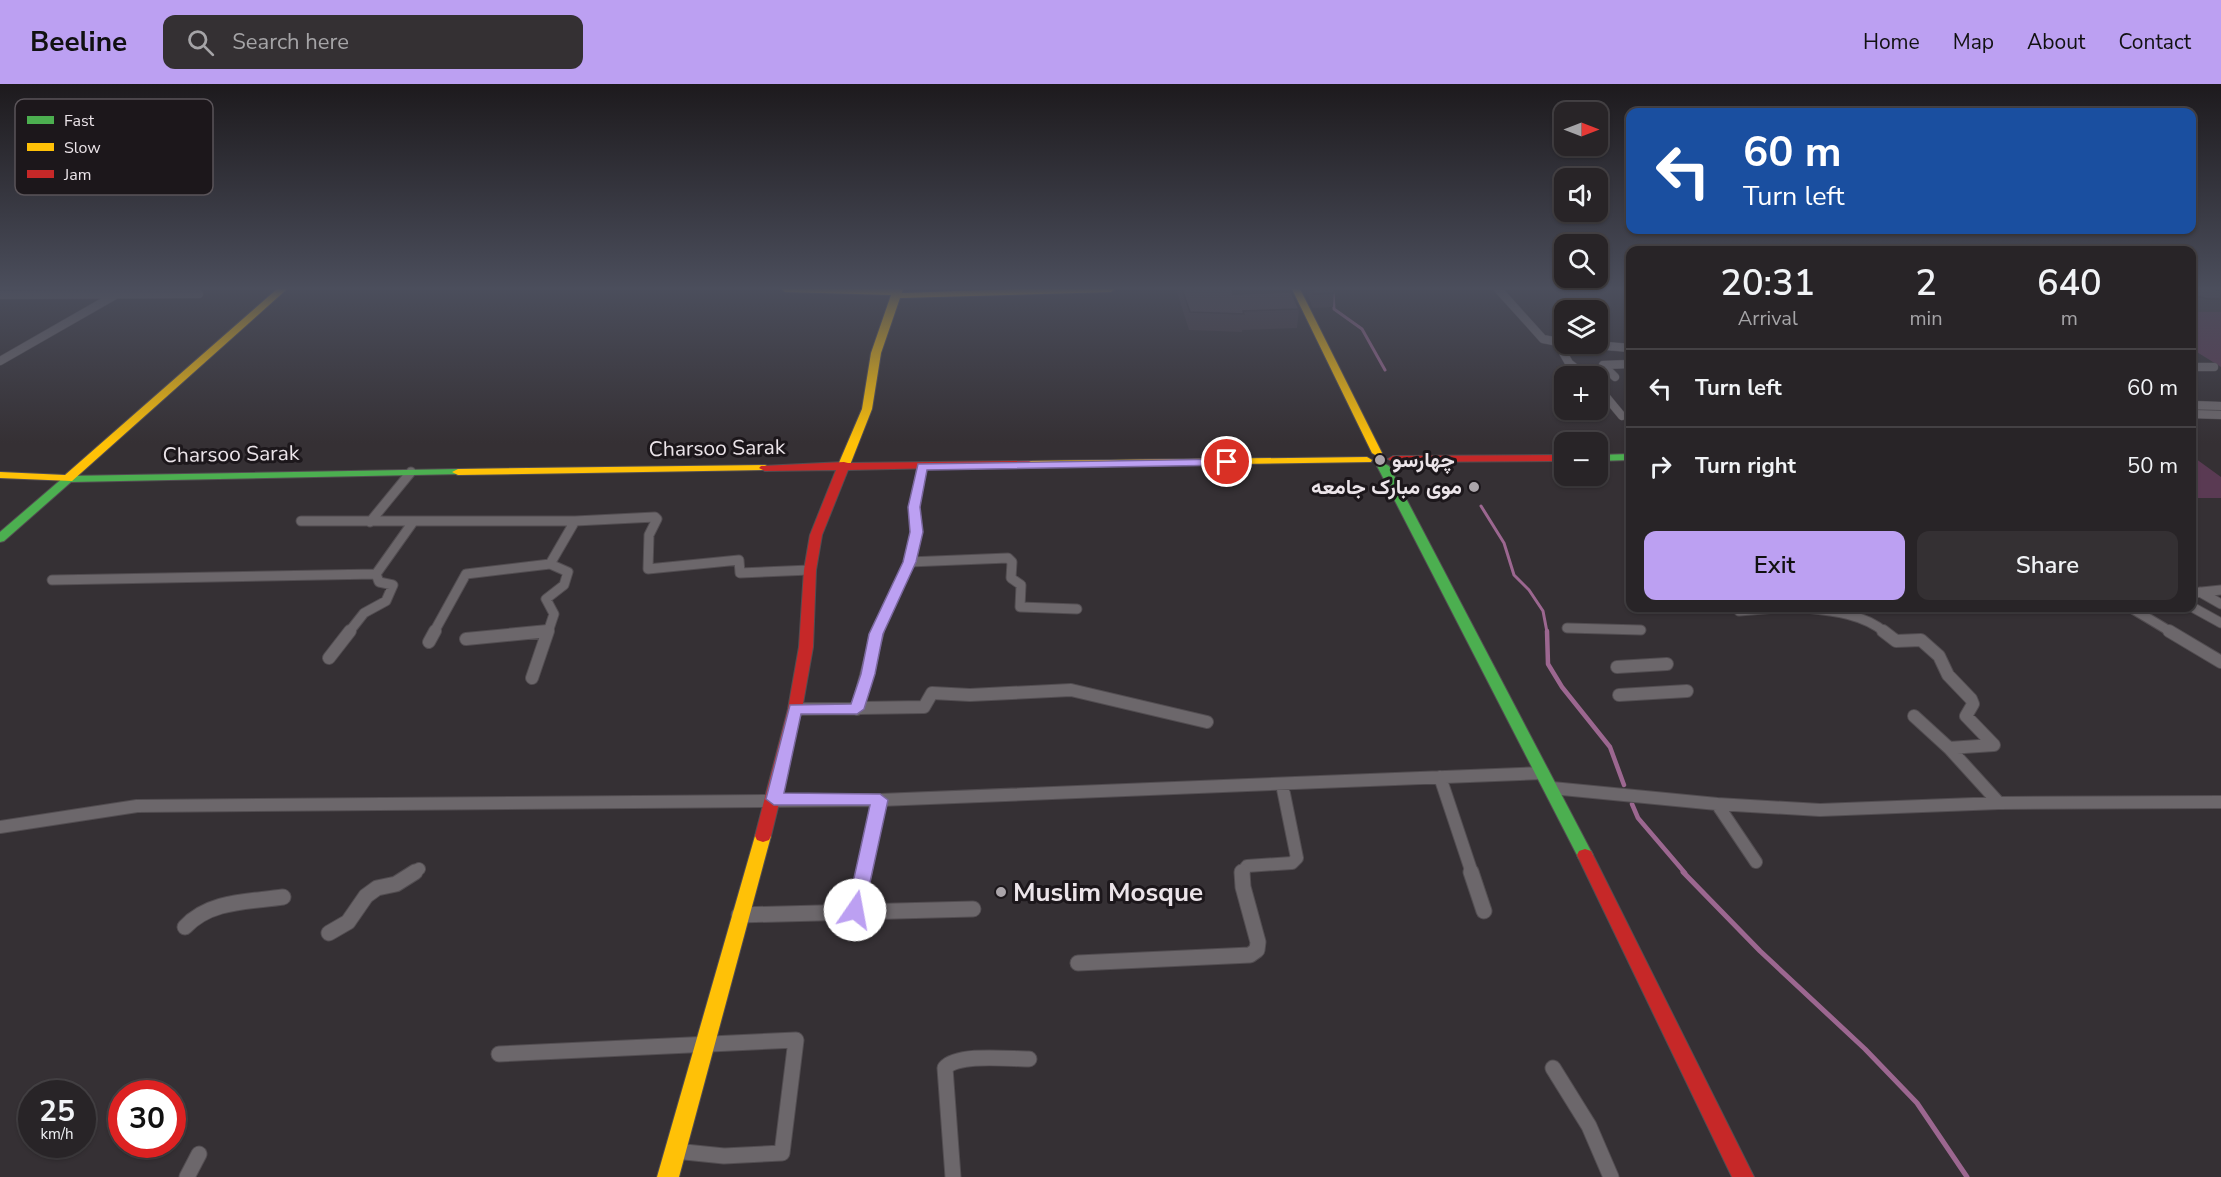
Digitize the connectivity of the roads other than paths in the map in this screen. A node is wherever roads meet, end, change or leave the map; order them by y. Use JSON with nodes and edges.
{"nodes":[{"id":1,"x":37,"y":340,"type":"edge"},
{"id":2,"x":226,"y":340,"type":"edge"},
{"id":3,"x":881,"y":340,"type":"edge"},
{"id":4,"x":1321,"y":340,"type":"edge"},
{"id":5,"x":1608,"y":346,"type":"edge"},
{"id":6,"x":1626,"y":348,"type":"edge"},
{"id":7,"x":0,"y":361,"type":"edge"},
{"id":8,"x":1626,"y":364,"type":"edge"},
{"id":9,"x":2196,"y":367,"type":"edge"},
{"id":10,"x":2214,"y":367,"type":"dead end"},
{"id":11,"x":1615,"y":377,"type":"dead end"},
{"id":12,"x":1608,"y":399,"type":"edge"},
{"id":13,"x":2196,"y":405,"type":"edge"},
{"id":14,"x":2221,"y":406,"type":"edge"},
{"id":15,"x":2196,"y":414,"type":"edge"},
{"id":16,"x":2221,"y":415,"type":"edge"},
{"id":17,"x":1622,"y":416,"type":"dead end"},
{"id":18,"x":1554,"y":458,"type":"edge"},
{"id":19,"x":1608,"y":458,"type":"edge"},
{"id":20,"x":1626,"y":458,"type":"edge"},
{"id":21,"x":1380,"y":460,"type":"junction"},
{"id":22,"x":922,"y":466,"type":"junction"},
{"id":23,"x":842,"y":467,"type":"junction"},
{"id":24,"x":411,"y":472,"type":"junction"},
{"id":25,"x":0,"y":475,"type":"edge"},
{"id":26,"x":68,"y":479,"type":"junction"},
{"id":27,"x":575,"y":520,"type":"junction"},
{"id":28,"x":301,"y":521,"type":"dead end"},
{"id":29,"x":370,"y":522,"type":"junction"},
{"id":30,"x":413,"y":522,"type":"junction"},
{"id":31,"x":0,"y":538,"type":"edge"},
{"id":32,"x":909,"y":562,"type":"junction"},
{"id":33,"x":550,"y":564,"type":"junction"},
{"id":34,"x":810,"y":570,"type":"junction"},
{"id":35,"x":376,"y":574,"type":"junction"},
{"id":36,"x":52,"y":580,"type":"dead end"},
{"id":37,"x":2221,"y":590,"type":"edge"},
{"id":38,"x":2196,"y":593,"type":"edge"},
{"id":39,"x":2221,"y":604,"type":"edge"},
{"id":40,"x":1077,"y":609,"type":"dead end"},
{"id":41,"x":2196,"y":609,"type":"edge"},
{"id":42,"x":1837,"y":612,"type":"edge"},
{"id":43,"x":2138,"y":612,"type":"edge"},
{"id":44,"x":2221,"y":623,"type":"edge"},
{"id":45,"x":1567,"y":628,"type":"dead end"},
{"id":46,"x":1641,"y":630,"type":"dead end"},
{"id":47,"x":548,"y":631,"type":"junction"},
{"id":48,"x":466,"y":639,"type":"dead end"},
{"id":49,"x":429,"y":642,"type":"dead end"},
{"id":50,"x":329,"y":658,"type":"dead end"},
{"id":51,"x":2221,"y":662,"type":"edge"},
{"id":52,"x":1667,"y":664,"type":"dead end"},
{"id":53,"x":1617,"y":667,"type":"dead end"},
{"id":54,"x":532,"y":678,"type":"dead end"},
{"id":55,"x":1687,"y":691,"type":"dead end"},
{"id":56,"x":1619,"y":695,"type":"dead end"},
{"id":57,"x":795,"y":709,"type":"junction"},
{"id":58,"x":857,"y":709,"type":"junction"},
{"id":59,"x":1914,"y":716,"type":"dead end"},
{"id":60,"x":1207,"y":722,"type":"dead end"},
{"id":61,"x":1949,"y":748,"type":"junction"},
{"id":62,"x":1543,"y":773,"type":"junction"},
{"id":63,"x":1440,"y":777,"type":"junction"},
{"id":64,"x":1282,"y":784,"type":"junction"},
{"id":65,"x":1552,"y":788,"type":"junction"},
{"id":66,"x":774,"y":799,"type":"junction"},
{"id":67,"x":880,"y":800,"type":"junction"},
{"id":68,"x":2221,"y":802,"type":"edge"},
{"id":69,"x":2000,"y":803,"type":"junction"},
{"id":70,"x":1717,"y":804,"type":"junction"},
{"id":71,"x":0,"y":827,"type":"edge"},
{"id":72,"x":1756,"y":862,"type":"dead end"},
{"id":73,"x":419,"y":869,"type":"dead end"},
{"id":74,"x":283,"y":897,"type":"dead end"},
{"id":75,"x":973,"y":909,"type":"dead end"},
{"id":76,"x":855,"y":910,"type":"junction"},
{"id":77,"x":1484,"y":911,"type":"dead end"},
{"id":78,"x":739,"y":915,"type":"junction"},
{"id":79,"x":185,"y":927,"type":"dead end"},
{"id":80,"x":329,"y":933,"type":"dead end"},
{"id":81,"x":1078,"y":963,"type":"dead end"},
{"id":82,"x":703,"y":1044,"type":"junction"},
{"id":83,"x":499,"y":1054,"type":"dead end"},
{"id":84,"x":1029,"y":1059,"type":"dead end"},
{"id":85,"x":1553,"y":1068,"type":"dead end"},
{"id":86,"x":675,"y":1151,"type":"junction"},
{"id":87,"x":199,"y":1154,"type":"dead end"},
{"id":88,"x":187,"y":1177,"type":"edge"},
{"id":89,"x":668,"y":1177,"type":"edge"},
{"id":90,"x":954,"y":1177,"type":"edge"},
{"id":91,"x":1611,"y":1177,"type":"edge"},
{"id":92,"x":1743,"y":1177,"type":"edge"}],
"edges":[{"from":1,"to":7,"type":"street"},
{"from":2,"to":26,"type":"street"},
{"from":3,"to":23,"type":"street"},
{"from":4,"to":21,"type":"street"},
{"from":5,"to":6,"type":"street"},
{"from":8,"to":11,"type":"street"},
{"from":9,"to":10,"type":"street"},
{"from":12,"to":17,"type":"street"},
{"from":13,"to":14,"type":"street"},
{"from":15,"to":16,"type":"street"},
{"from":18,"to":21,"type":"street","name":"Charsoo Sarak"},
{"from":19,"to":20,"type":"street"},
{"from":21,"to":22,"type":"street","name":"Charsoo Sarak"},
{"from":21,"to":62,"type":"street"},
{"from":22,"to":23,"type":"street","name":"Charsoo Sarak"},
{"from":22,"to":32,"type":"street"},
{"from":23,"to":24,"type":"street","name":"Charsoo Sarak"},
{"from":23,"to":34,"type":"street"},
{"from":24,"to":26,"type":"street","name":"Charsoo Sarak"},
{"from":24,"to":29,"type":"street"},
{"from":25,"to":26,"type":"street","name":"Charsoo Sarak"},
{"from":26,"to":31,"type":"street"},
{"from":27,"to":30,"type":"street"},
{"from":27,"to":33,"type":"street"},
{"from":27,"to":34,"type":"street"},
{"from":28,"to":29,"type":"street"},
{"from":29,"to":30,"type":"street"},
{"from":30,"to":35,"type":"street"},
{"from":32,"to":40,"type":"street"},
{"from":32,"to":58,"type":"street"},
{"from":33,"to":47,"type":"street"},
{"from":33,"to":49,"type":"street"},
{"from":34,"to":57,"type":"street"},
{"from":35,"to":36,"type":"street"},
{"from":35,"to":50,"type":"street"},
{"from":37,"to":38,"type":"street"},
{"from":38,"to":39,"type":"street"},
{"from":41,"to":44,"type":"street"},
{"from":42,"to":61,"type":"street"},
{"from":43,"to":51,"type":"street"},
{"from":45,"to":46,"type":"street"},
{"from":47,"to":48,"type":"street"},
{"from":47,"to":54,"type":"street"},
{"from":52,"to":53,"type":"street"},
{"from":55,"to":56,"type":"street"},
{"from":57,"to":58,"type":"street"},
{"from":57,"to":66,"type":"street"},
{"from":58,"to":60,"type":"street"},
{"from":59,"to":61,"type":"street"},
{"from":61,"to":69,"type":"street"},
{"from":62,"to":63,"type":"street"},
{"from":62,"to":65,"type":"street"},
{"from":63,"to":64,"type":"street"},
{"from":63,"to":77,"type":"street"},
{"from":64,"to":67,"type":"street"},
{"from":64,"to":81,"type":"street"},
{"from":65,"to":70,"type":"street"},
{"from":65,"to":92,"type":"street"},
{"from":66,"to":67,"type":"street"},
{"from":66,"to":71,"type":"street"},
{"from":66,"to":78,"type":"street"},
{"from":67,"to":76,"type":"street"},
{"from":68,"to":69,"type":"street"},
{"from":69,"to":70,"type":"street"},
{"from":70,"to":72,"type":"street"},
{"from":73,"to":80,"type":"street"},
{"from":74,"to":79,"type":"street"},
{"from":75,"to":76,"type":"street"},
{"from":76,"to":78,"type":"street"},
{"from":78,"to":82,"type":"street"},
{"from":82,"to":83,"type":"street"},
{"from":82,"to":86,"type":"street"},
{"from":82,"to":86,"type":"street"},
{"from":84,"to":90,"type":"street"},
{"from":85,"to":91,"type":"street"},
{"from":86,"to":89,"type":"street"},
{"from":87,"to":88,"type":"street"}]}
